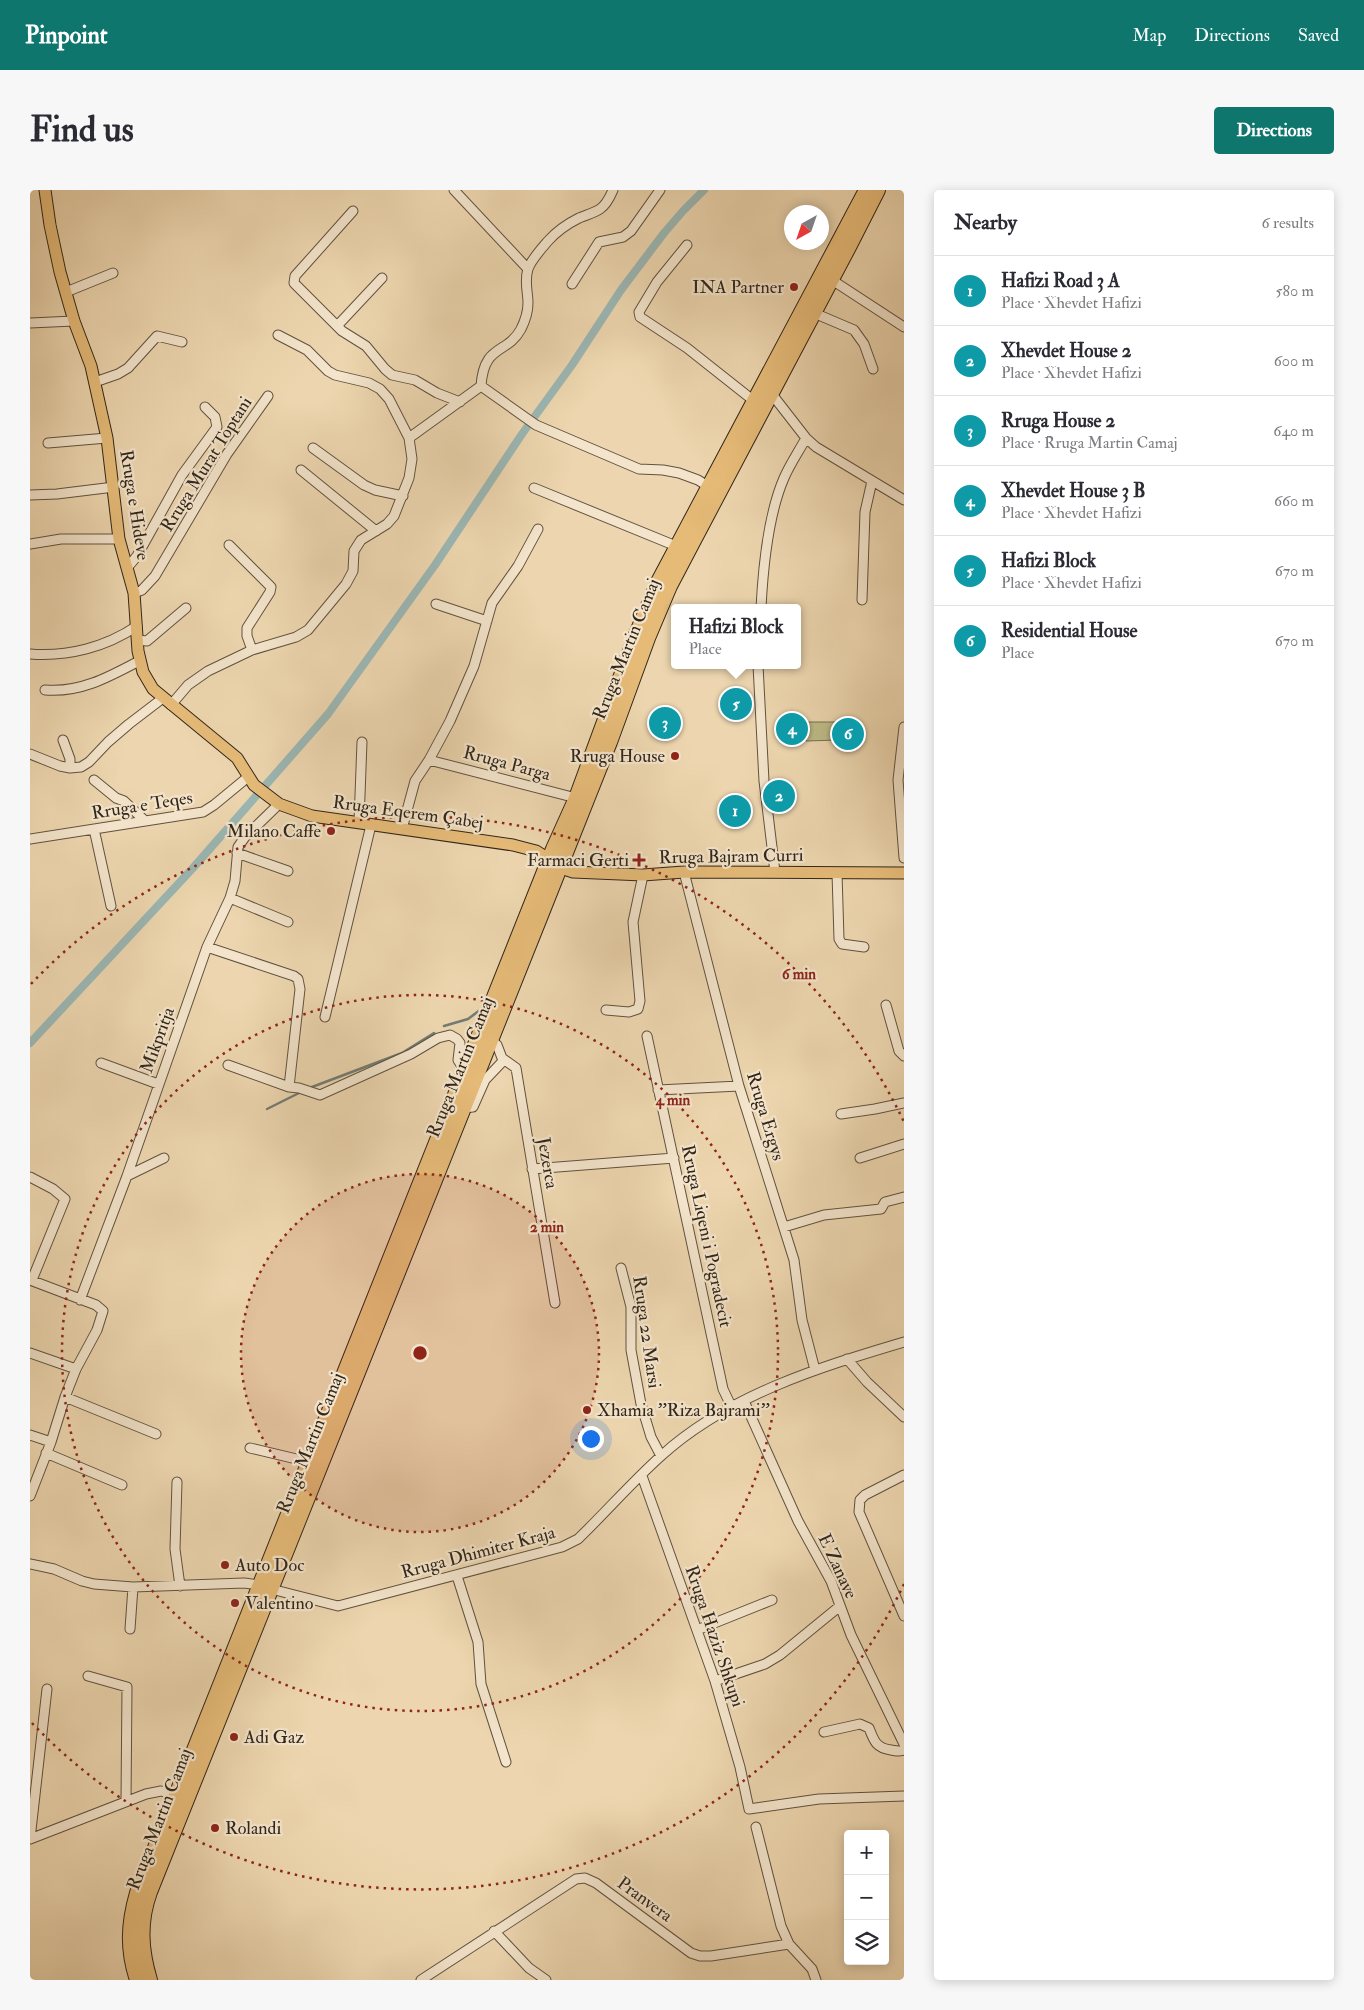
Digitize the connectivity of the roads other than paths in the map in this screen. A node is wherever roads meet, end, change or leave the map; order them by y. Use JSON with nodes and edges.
{"nodes":[{"id":1,"x":45,"y":190,"type":"edge"},
{"id":2,"x":454,"y":190,"type":"edge"},
{"id":3,"x":660,"y":190,"type":"edge"},
{"id":4,"x":866,"y":190,"type":"edge"},
{"id":5,"x":878,"y":190,"type":"edge"},
{"id":6,"x":611,"y":191,"type":"edge"},
{"id":7,"x":353,"y":211,"type":"dead end"},
{"id":8,"x":687,"y":245,"type":"dead end"},
{"id":9,"x":528,"y":269,"type":"junction"},
{"id":10,"x":113,"y":273,"type":"dead end"},
{"id":11,"x":382,"y":278,"type":"dead end"},
{"id":12,"x":832,"y":280,"type":"junction"},
{"id":13,"x":572,"y":284,"type":"dead end"},
{"id":14,"x":66,"y":292,"type":"junction"},
{"id":15,"x":814,"y":312,"type":"junction"},
{"id":16,"x":74,"y":321,"type":"junction"},
{"id":17,"x":30,"y":323,"type":"edge"},
{"id":18,"x":337,"y":326,"type":"junction"},
{"id":19,"x":904,"y":327,"type":"edge"},
{"id":20,"x":278,"y":335,"type":"dead end"},
{"id":21,"x":182,"y":342,"type":"dead end"},
{"id":22,"x":873,"y":369,"type":"dead end"},
{"id":23,"x":95,"y":382,"type":"junction"},
{"id":24,"x":481,"y":386,"type":"junction"},
{"id":25,"x":771,"y":393,"type":"junction"},
{"id":26,"x":268,"y":396,"type":"dead end"},
{"id":27,"x":754,"y":401,"type":"junction"},
{"id":28,"x":460,"y":402,"type":"junction"},
{"id":29,"x":205,"y":407,"type":"dead end"},
{"id":30,"x":107,"y":438,"type":"junction"},
{"id":31,"x":409,"y":438,"type":"junction"},
{"id":32,"x":806,"y":438,"type":"junction"},
{"id":33,"x":48,"y":443,"type":"dead end"},
{"id":34,"x":313,"y":448,"type":"dead end"},
{"id":35,"x":301,"y":470,"type":"dead end"},
{"id":36,"x":872,"y":481,"type":"junction"},
{"id":37,"x":114,"y":487,"type":"junction"},
{"id":38,"x":709,"y":487,"type":"junction"},
{"id":39,"x":534,"y":488,"type":"dead end"},
{"id":40,"x":30,"y":495,"type":"edge"},
{"id":41,"x":403,"y":496,"type":"junction"},
{"id":42,"x":904,"y":500,"type":"edge"},
{"id":43,"x":538,"y":529,"type":"dead end"},
{"id":44,"x":376,"y":530,"type":"junction"},
{"id":45,"x":119,"y":539,"type":"junction"},
{"id":46,"x":30,"y":544,"type":"edge"},
{"id":47,"x":229,"y":545,"type":"dead end"},
{"id":48,"x":676,"y":546,"type":"junction"},
{"id":49,"x":127,"y":568,"type":"junction"},
{"id":50,"x":134,"y":593,"type":"junction"},
{"id":51,"x":862,"y":600,"type":"dead end"},
{"id":52,"x":436,"y":604,"type":"dead end"},
{"id":53,"x":761,"y":604,"type":"edge"},
{"id":54,"x":186,"y":608,"type":"dead end"},
{"id":55,"x":487,"y":621,"type":"junction"},
{"id":56,"x":137,"y":626,"type":"junction"},
{"id":57,"x":137,"y":640,"type":"junction"},
{"id":58,"x":252,"y":650,"type":"junction"},
{"id":59,"x":30,"y":654,"type":"edge"},
{"id":60,"x":139,"y":661,"type":"junction"},
{"id":61,"x":758,"y":669,"type":"edge"},
{"id":62,"x":45,"y":690,"type":"dead end"},
{"id":63,"x":167,"y":701,"type":"junction"},
{"id":64,"x":904,"y":727,"type":"edge"},
{"id":65,"x":63,"y":740,"type":"dead end"},
{"id":66,"x":362,"y":742,"type":"dead end"},
{"id":67,"x":30,"y":754,"type":"edge"},
{"id":68,"x":429,"y":760,"type":"junction"},
{"id":69,"x":70,"y":768,"type":"junction"},
{"id":70,"x":94,"y":780,"type":"dead end"},
{"id":71,"x":251,"y":781,"type":"junction"},
{"id":72,"x":576,"y":798,"type":"junction"},
{"id":73,"x":274,"y":801,"type":"junction"},
{"id":74,"x":144,"y":820,"type":"junction"},
{"id":75,"x":365,"y":824,"type":"junction"},
{"id":76,"x":402,"y":829,"type":"junction"},
{"id":77,"x":94,"y":830,"type":"junction"},
{"id":78,"x":30,"y":839,"type":"edge"},
{"id":79,"x":237,"y":853,"type":"junction"},
{"id":80,"x":904,"y":858,"type":"edge"},
{"id":81,"x":555,"y":862,"type":"junction"},
{"id":82,"x":288,"y":871,"type":"dead end"},
{"id":83,"x":684,"y":872,"type":"junction"},
{"id":84,"x":775,"y":872,"type":"junction"},
{"id":85,"x":837,"y":873,"type":"junction"},
{"id":86,"x":904,"y":873,"type":"edge"},
{"id":87,"x":644,"y":875,"type":"junction"},
{"id":88,"x":230,"y":898,"type":"junction"},
{"id":89,"x":111,"y":906,"type":"dead end"},
{"id":90,"x":288,"y":922,"type":"dead end"},
{"id":91,"x":208,"y":947,"type":"junction"},
{"id":92,"x":864,"y":947,"type":"dead end"},
{"id":93,"x":886,"y":1005,"type":"dead end"},
{"id":94,"x":606,"y":1010,"type":"dead end"},
{"id":95,"x":325,"y":1017,"type":"dead end"},
{"id":96,"x":647,"y":1036,"type":"dead end"},
{"id":97,"x":491,"y":1040,"type":"junction"},
{"id":98,"x":904,"y":1056,"type":"edge"},
{"id":99,"x":504,"y":1060,"type":"junction"},
{"id":100,"x":101,"y":1063,"type":"dead end"},
{"id":101,"x":228,"y":1065,"type":"dead end"},
{"id":102,"x":465,"y":1071,"type":"junction"},
{"id":103,"x":158,"y":1084,"type":"junction"},
{"id":104,"x":739,"y":1086,"type":"junction"},
{"id":105,"x":289,"y":1087,"type":"junction"},
{"id":106,"x":658,"y":1090,"type":"junction"},
{"id":107,"x":904,"y":1102,"type":"edge"},
{"id":108,"x":463,"y":1108,"type":"junction"},
{"id":109,"x":841,"y":1114,"type":"dead end"},
{"id":110,"x":904,"y":1144,"type":"edge"},
{"id":111,"x":164,"y":1158,"type":"dead end"},
{"id":112,"x":674,"y":1158,"type":"junction"},
{"id":113,"x":860,"y":1158,"type":"dead end"},
{"id":114,"x":532,"y":1169,"type":"junction"},
{"id":115,"x":127,"y":1176,"type":"junction"},
{"id":116,"x":30,"y":1177,"type":"edge"},
{"id":117,"x":904,"y":1197,"type":"edge"},
{"id":118,"x":784,"y":1227,"type":"junction"},
{"id":119,"x":621,"y":1268,"type":"dead end"},
{"id":120,"x":31,"y":1280,"type":"edge"},
{"id":121,"x":80,"y":1300,"type":"junction"},
{"id":122,"x":555,"y":1303,"type":"dead end"},
{"id":123,"x":904,"y":1342,"type":"edge"},
{"id":124,"x":30,"y":1353,"type":"edge"},
{"id":125,"x":847,"y":1359,"type":"junction"},
{"id":126,"x":76,"y":1369,"type":"junction"},
{"id":127,"x":815,"y":1370,"type":"junction"},
{"id":128,"x":65,"y":1397,"type":"junction"},
{"id":129,"x":744,"y":1401,"type":"junction"},
{"id":130,"x":732,"y":1408,"type":"junction"},
{"id":131,"x":904,"y":1417,"type":"edge"},
{"id":132,"x":30,"y":1434,"type":"edge"},
{"id":133,"x":156,"y":1434,"type":"dead end"},
{"id":134,"x":51,"y":1442,"type":"junction"},
{"id":135,"x":250,"y":1448,"type":"dead end"},
{"id":136,"x":46,"y":1454,"type":"junction"},
{"id":137,"x":661,"y":1456,"type":"junction"},
{"id":138,"x":309,"y":1462,"type":"junction"},
{"id":139,"x":904,"y":1475,"type":"edge"},
{"id":140,"x":642,"y":1476,"type":"junction"},
{"id":141,"x":177,"y":1482,"type":"dead end"},
{"id":142,"x":122,"y":1485,"type":"dead end"},
{"id":143,"x":30,"y":1496,"type":"edge"},
{"id":144,"x":30,"y":1564,"type":"edge"},
{"id":145,"x":457,"y":1576,"type":"junction"},
{"id":146,"x":180,"y":1586,"type":"junction"},
{"id":147,"x":134,"y":1587,"type":"junction"},
{"id":148,"x":266,"y":1587,"type":"junction"},
{"id":149,"x":772,"y":1600,"type":"dead end"},
{"id":150,"x":840,"y":1606,"type":"junction"},
{"id":151,"x":904,"y":1616,"type":"edge"},
{"id":152,"x":130,"y":1629,"type":"dead end"},
{"id":153,"x":697,"y":1630,"type":"junction"},
{"id":154,"x":88,"y":1676,"type":"dead end"},
{"id":155,"x":715,"y":1681,"type":"junction"},
{"id":156,"x":47,"y":1689,"type":"dead end"},
{"id":157,"x":824,"y":1732,"type":"dead end"},
{"id":158,"x":904,"y":1744,"type":"edge"},
{"id":159,"x":904,"y":1750,"type":"edge"},
{"id":160,"x":506,"y":1762,"type":"dead end"},
{"id":161,"x":178,"y":1796,"type":"junction"},
{"id":162,"x":904,"y":1796,"type":"edge"},
{"id":163,"x":126,"y":1801,"type":"junction"},
{"id":164,"x":756,"y":1827,"type":"dead end"},
{"id":165,"x":30,"y":1839,"type":"edge"},
{"id":166,"x":494,"y":1931,"type":"junction"},
{"id":167,"x":789,"y":1944,"type":"junction"},
{"id":168,"x":137,"y":1980,"type":"edge"},
{"id":169,"x":150,"y":1980,"type":"edge"},
{"id":170,"x":421,"y":1980,"type":"edge"},
{"id":171,"x":546,"y":1980,"type":"edge"},
{"id":172,"x":816,"y":1980,"type":"edge"}],
"edges":[{"from":1,"to":14,"type":"main road","name":"Rruga e Hideve"},
{"from":2,"to":9,"type":"street"},
{"from":3,"to":13,"type":"street"},
{"from":4,"to":27,"type":"highway","name":"Rruga Martin Camaj"},
{"from":5,"to":12,"type":"highway","name":"Rruga Martin Camaj"},
{"from":6,"to":9,"type":"street"},
{"from":7,"to":18,"type":"street"},
{"from":8,"to":27,"type":"street"},
{"from":9,"to":24,"type":"street"},
{"from":10,"to":14,"type":"street"},
{"from":11,"to":18,"type":"street"},
{"from":12,"to":15,"type":"highway","name":"Rruga Martin Camaj"},
{"from":12,"to":19,"type":"street"},
{"from":14,"to":16,"type":"main road","name":"Rruga e Hideve"},
{"from":15,"to":22,"type":"street"},
{"from":15,"to":25,"type":"highway","name":"Rruga Martin Camaj"},
{"from":16,"to":17,"type":"street"},
{"from":16,"to":23,"type":"main road","name":"Rruga e Hideve"},
{"from":18,"to":28,"type":"street"},
{"from":20,"to":31,"type":"street"},
{"from":21,"to":23,"type":"street"},
{"from":23,"to":30,"type":"main road","name":"Rruga e Hideve"},
{"from":24,"to":28,"type":"street"},
{"from":24,"to":38,"type":"street"},
{"from":25,"to":32,"type":"street"},
{"from":25,"to":81,"type":"highway","name":"Rruga Martin Camaj"},
{"from":26,"to":50,"type":"street","name":"Rruga Murat Toptani"},
{"from":27,"to":38,"type":"highway","name":"Rruga Martin Camaj"},
{"from":28,"to":31,"type":"street"},
{"from":29,"to":49,"type":"street"},
{"from":30,"to":33,"type":"street"},
{"from":30,"to":37,"type":"main road","name":"Rruga e Hideve"},
{"from":31,"to":41,"type":"street"},
{"from":32,"to":36,"type":"street"},
{"from":32,"to":53,"type":"street"},
{"from":34,"to":41,"type":"street"},
{"from":35,"to":44,"type":"street"},
{"from":36,"to":42,"type":"street"},
{"from":36,"to":51,"type":"street"},
{"from":37,"to":40,"type":"street"},
{"from":37,"to":45,"type":"main road","name":"Rruga e Hideve"},
{"from":38,"to":48,"type":"highway","name":"Rruga Martin Camaj"},
{"from":39,"to":48,"type":"street"},
{"from":41,"to":44,"type":"street"},
{"from":43,"to":55,"type":"street"},
{"from":44,"to":58,"type":"street"},
{"from":45,"to":46,"type":"street"},
{"from":45,"to":49,"type":"main road","name":"Rruga e Hideve"},
{"from":47,"to":58,"type":"street"},
{"from":48,"to":72,"type":"highway","name":"Rruga Martin Camaj"},
{"from":49,"to":50,"type":"main road","name":"Rruga e Hideve"},
{"from":50,"to":56,"type":"main road","name":"Rruga e Hideve"},
{"from":52,"to":55,"type":"street"},
{"from":54,"to":57,"type":"street"},
{"from":55,"to":68,"type":"street"},
{"from":56,"to":57,"type":"main road","name":"Rruga e Hideve"},
{"from":56,"to":59,"type":"street"},
{"from":57,"to":60,"type":"main road","name":"Rruga e Hideve"},
{"from":58,"to":63,"type":"street"},
{"from":60,"to":62,"type":"street"},
{"from":60,"to":63,"type":"main road","name":"Rruga e Hideve"},
{"from":61,"to":84,"type":"street"},
{"from":63,"to":69,"type":"street"},
{"from":63,"to":71,"type":"main road","name":"Rruga e Hideve"},
{"from":64,"to":80,"type":"street"},
{"from":65,"to":69,"type":"street"},
{"from":66,"to":75,"type":"street"},
{"from":67,"to":69,"type":"street"},
{"from":68,"to":72,"type":"street","name":"Rruga Parga"},
{"from":68,"to":76,"type":"street"},
{"from":70,"to":74,"type":"street"},
{"from":71,"to":73,"type":"main road","name":"Rruga Eqerem Çabej"},
{"from":71,"to":74,"type":"street","name":"Rruga e Teqes"},
{"from":72,"to":81,"type":"highway","name":"Rruga Martin Camaj"},
{"from":73,"to":75,"type":"main road","name":"Rruga Eqerem Çabej"},
{"from":73,"to":79,"type":"street","name":"Mikpritja"},
{"from":74,"to":77,"type":"street","name":"Rruga e Teqes"},
{"from":75,"to":76,"type":"main road","name":"Rruga Eqerem Çabej"},
{"from":75,"to":95,"type":"street"},
{"from":76,"to":81,"type":"main road","name":"Rruga Eqerem Çabej"},
{"from":77,"to":78,"type":"street","name":"Rruga e Teqes"},
{"from":77,"to":89,"type":"street"},
{"from":79,"to":82,"type":"street"},
{"from":79,"to":88,"type":"street","name":"Mikpritja"},
{"from":81,"to":87,"type":"main road","name":"Rruga Bajram Curri"},
{"from":81,"to":97,"type":"highway","name":"Rruga Martin Camaj"},
{"from":81,"to":102,"type":"highway","name":"Rruga Martin Camaj"},
{"from":83,"to":84,"type":"main road","name":"Rruga Bajram Curri"},
{"from":83,"to":87,"type":"main road","name":"Rruga Bajram Curri"},
{"from":83,"to":104,"type":"street","name":"Rruga Ergys"},
{"from":84,"to":85,"type":"main road","name":"Rruga Bajram Curri"},
{"from":85,"to":86,"type":"main road","name":"Rruga Bajram Curri"},
{"from":85,"to":92,"type":"street"},
{"from":87,"to":94,"type":"street"},
{"from":88,"to":90,"type":"street"},
{"from":88,"to":91,"type":"street","name":"Mikpritja"},
{"from":91,"to":103,"type":"street","name":"Mikpritja"},
{"from":91,"to":105,"type":"street"},
{"from":93,"to":98,"type":"street"},
{"from":96,"to":106,"type":"street","name":"Rruga Liqeni i Pogradecit"},
{"from":97,"to":99,"type":"street","name":"Jezerca"},
{"from":97,"to":108,"type":"highway","name":"Rruga Martin Camaj"},
{"from":99,"to":108,"type":"street"},
{"from":99,"to":114,"type":"street","name":"Jezerca"},
{"from":100,"to":103,"type":"street"},
{"from":101,"to":105,"type":"street"},
{"from":102,"to":105,"type":"street"},
{"from":102,"to":138,"type":"highway","name":"Rruga Martin Camaj"},
{"from":103,"to":115,"type":"street","name":"Mikpritja"},
{"from":104,"to":106,"type":"street"},
{"from":104,"to":118,"type":"street","name":"Rruga Ergys"},
{"from":106,"to":112,"type":"street","name":"Rruga Liqeni i Pogradecit"},
{"from":107,"to":109,"type":"street"},
{"from":108,"to":148,"type":"highway","name":"Rruga Martin Camaj"},
{"from":110,"to":113,"type":"street"},
{"from":111,"to":115,"type":"street"},
{"from":112,"to":114,"type":"street"},
{"from":112,"to":130,"type":"street","name":"Rruga Liqeni i Pogradecit"},
{"from":114,"to":122,"type":"street","name":"Jezerca"},
{"from":115,"to":121,"type":"street","name":"Mikpritja"},
{"from":116,"to":120,"type":"street"},
{"from":117,"to":118,"type":"street"},
{"from":118,"to":127,"type":"street","name":"Rruga Ergys"},
{"from":119,"to":137,"type":"street","name":"Rruga 22 Marsi"},
{"from":120,"to":121,"type":"street"},
{"from":121,"to":126,"type":"street"},
{"from":123,"to":125,"type":"street","name":"Rruga Dhimiter Kraja"},
{"from":124,"to":126,"type":"street"},
{"from":125,"to":127,"type":"street","name":"Rruga Dhimiter Kraja"},
{"from":125,"to":131,"type":"street"},
{"from":126,"to":128,"type":"street"},
{"from":127,"to":129,"type":"street","name":"Rruga Dhimiter Kraja"},
{"from":128,"to":133,"type":"street"},
{"from":128,"to":134,"type":"street"},
{"from":129,"to":130,"type":"street","name":"Rruga Dhimiter Kraja"},
{"from":129,"to":150,"type":"street","name":"E Zanave"},
{"from":130,"to":137,"type":"street","name":"Rruga Dhimiter Kraja"},
{"from":132,"to":134,"type":"street"},
{"from":134,"to":136,"type":"street"},
{"from":135,"to":138,"type":"street"},
{"from":136,"to":142,"type":"street"},
{"from":136,"to":143,"type":"street"},
{"from":137,"to":140,"type":"street","name":"Rruga Dhimiter Kraja"},
{"from":138,"to":148,"type":"highway","name":"Rruga Martin Camaj"},
{"from":139,"to":151,"type":"street"},
{"from":140,"to":145,"type":"street","name":"Rruga Dhimiter Kraja"},
{"from":140,"to":153,"type":"street","name":"Rruga Haziz Shkupi"},
{"from":141,"to":146,"type":"street"},
{"from":144,"to":147,"type":"street","name":"Rruga Dhimiter Kraja"},
{"from":145,"to":148,"type":"street","name":"Rruga Dhimiter Kraja"},
{"from":145,"to":160,"type":"street"},
{"from":146,"to":147,"type":"street","name":"Rruga Dhimiter Kraja"},
{"from":146,"to":148,"type":"street","name":"Rruga Dhimiter Kraja"},
{"from":147,"to":152,"type":"street"},
{"from":148,"to":161,"type":"highway","name":"Rruga Martin Camaj"},
{"from":148,"to":169,"type":"highway","name":"Rruga Martin Camaj"},
{"from":149,"to":153,"type":"street"},
{"from":150,"to":155,"type":"street"},
{"from":150,"to":158,"type":"street","name":"E Zanave"},
{"from":153,"to":155,"type":"street","name":"Rruga Haziz Shkupi"},
{"from":154,"to":163,"type":"street"},
{"from":155,"to":162,"type":"street","name":"Rruga Haziz Shkupi"},
{"from":156,"to":165,"type":"street"},
{"from":157,"to":159,"type":"street"},
{"from":161,"to":163,"type":"street"},
{"from":161,"to":168,"type":"highway","name":"Rruga Martin Camaj"},
{"from":163,"to":165,"type":"street"},
{"from":164,"to":167,"type":"street"},
{"from":166,"to":167,"type":"street","name":"Pranvera"},
{"from":166,"to":170,"type":"street","name":"Pranvera"},
{"from":166,"to":171,"type":"street"},
{"from":167,"to":172,"type":"street"}]}
